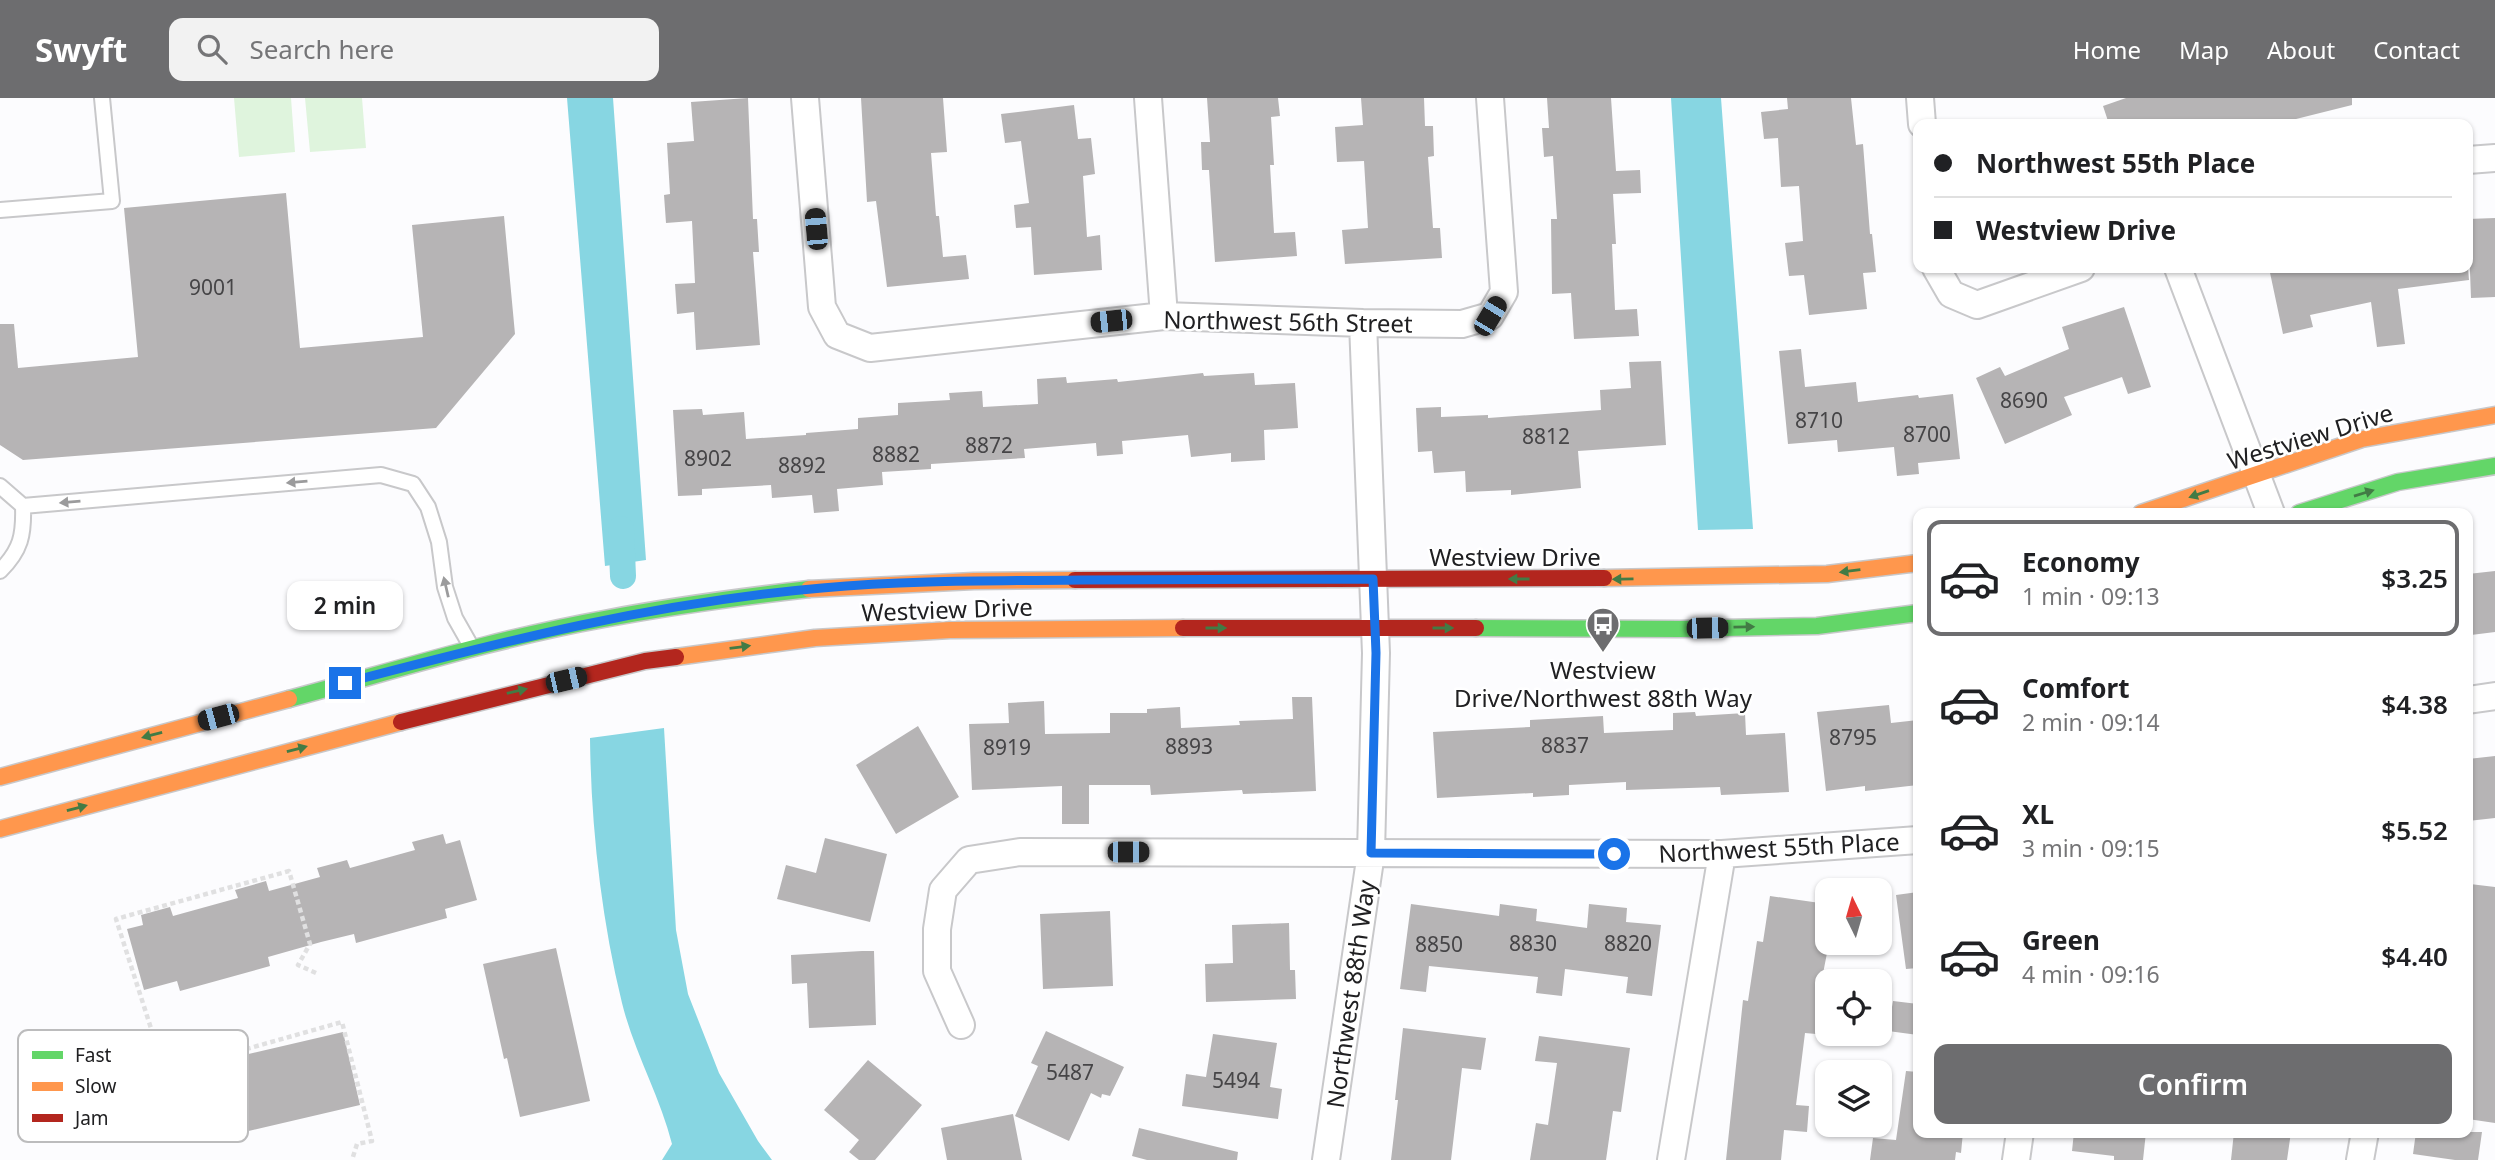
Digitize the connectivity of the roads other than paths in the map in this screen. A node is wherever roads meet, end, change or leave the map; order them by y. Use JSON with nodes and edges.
{"nodes":[{"id":1,"x":102,"y":98,"type":"edge"},
{"id":2,"x":806,"y":98,"type":"edge"},
{"id":3,"x":1148,"y":98,"type":"edge"},
{"id":4,"x":1490,"y":98,"type":"edge"},
{"id":5,"x":1920,"y":98,"type":"edge"},
{"id":6,"x":1922,"y":119,"type":"edge"},
{"id":7,"x":2495,"y":158,"type":"edge"},
{"id":8,"x":2473,"y":160,"type":"edge"},
{"id":9,"x":0,"y":209,"type":"edge"},
{"id":10,"x":1939,"y":273,"type":"edge"},
{"id":11,"x":2067,"y":273,"type":"edge"},
{"id":12,"x":2180,"y":273,"type":"edge"},
{"id":13,"x":1164,"y":316,"type":"junction"},
{"id":14,"x":1363,"y":323,"type":"junction"},
{"id":15,"x":2495,"y":415,"type":"edge"},
{"id":16,"x":2495,"y":466,"type":"edge"},
{"id":17,"x":2258,"y":474,"type":"junction"},
{"id":18,"x":0,"y":486,"type":"edge"},
{"id":19,"x":23,"y":506,"type":"junction"},
{"id":20,"x":2156,"y":508,"type":"edge"},
{"id":21,"x":2269,"y":508,"type":"edge"},
{"id":22,"x":2315,"y":508,"type":"edge"},
{"id":23,"x":1913,"y":564,"type":"edge"},
{"id":24,"x":0,"y":572,"type":"edge"},
{"id":25,"x":1373,"y":579,"type":"junction"},
{"id":26,"x":1913,"y":614,"type":"edge"},
{"id":27,"x":1375,"y":627,"type":"junction"},
{"id":28,"x":472,"y":649,"type":"junction"},
{"id":29,"x":2495,"y":696,"type":"edge"},
{"id":30,"x":2473,"y":699,"type":"edge"},
{"id":31,"x":0,"y":777,"type":"edge"},
{"id":32,"x":4,"y":822,"type":"edge"},
{"id":33,"x":1913,"y":840,"type":"edge"},
{"id":34,"x":1371,"y":853,"type":"junction"},
{"id":35,"x":1722,"y":854,"type":"junction"},
{"id":36,"x":961,"y":1026,"type":"dead end"},
{"id":37,"x":2020,"y":1138,"type":"edge"},
{"id":38,"x":2364,"y":1138,"type":"edge"},
{"id":39,"x":1326,"y":1160,"type":"edge"},
{"id":40,"x":1671,"y":1160,"type":"edge"},
{"id":41,"x":2016,"y":1160,"type":"edge"},
{"id":42,"x":2360,"y":1160,"type":"edge"}],
"edges":[{"from":1,"to":9,"type":"lane"},
{"from":2,"to":13,"type":"street","name":"Northwest 56th Street"},
{"from":3,"to":13,"type":"street"},
{"from":4,"to":14,"type":"street","name":"Northwest 56th Street"},
{"from":5,"to":6,"type":"street"},
{"from":7,"to":8,"type":"street"},
{"from":10,"to":11,"type":"street"},
{"from":12,"to":17,"type":"street"},
{"from":13,"to":14,"type":"street","name":"Northwest 56th Street"},
{"from":14,"to":25,"type":"street","name":"Northwest 88th Way"},
{"from":15,"to":17,"type":"street","name":"Westview Drive"},
{"from":22,"to":16,"type":"street","one_way":true},
{"from":17,"to":20,"type":"street","name":"Westview Drive","one_way":true},
{"from":17,"to":21,"type":"street"},
{"from":18,"to":19,"type":"lane"},
{"from":19,"to":24,"type":"lane"},
{"from":28,"to":19,"type":"lane","one_way":true},
{"from":23,"to":25,"type":"street","name":"Westview Drive","one_way":true},
{"from":25,"to":27,"type":"street","name":"Northwest 88th Way"},
{"from":25,"to":28,"type":"street","name":"Westview Drive"},
{"from":27,"to":26,"type":"street","name":"Westview Drive","one_way":true},
{"from":32,"to":27,"type":"street","name":"Westview Drive","one_way":true},
{"from":27,"to":34,"type":"street","name":"Northwest 88th Way"},
{"from":28,"to":31,"type":"street","name":"Westview Drive","one_way":true},
{"from":29,"to":30,"type":"street"},
{"from":33,"to":35,"type":"street","name":"Northwest 55th Place"},
{"from":34,"to":35,"type":"street","name":"Northwest 55th Place"},
{"from":34,"to":36,"type":"street","name":"Northwest 55th Place"},
{"from":34,"to":39,"type":"street","name":"Northwest 88th Way"},
{"from":35,"to":40,"type":"street"},
{"from":37,"to":41,"type":"street"},
{"from":38,"to":42,"type":"street"}]}
